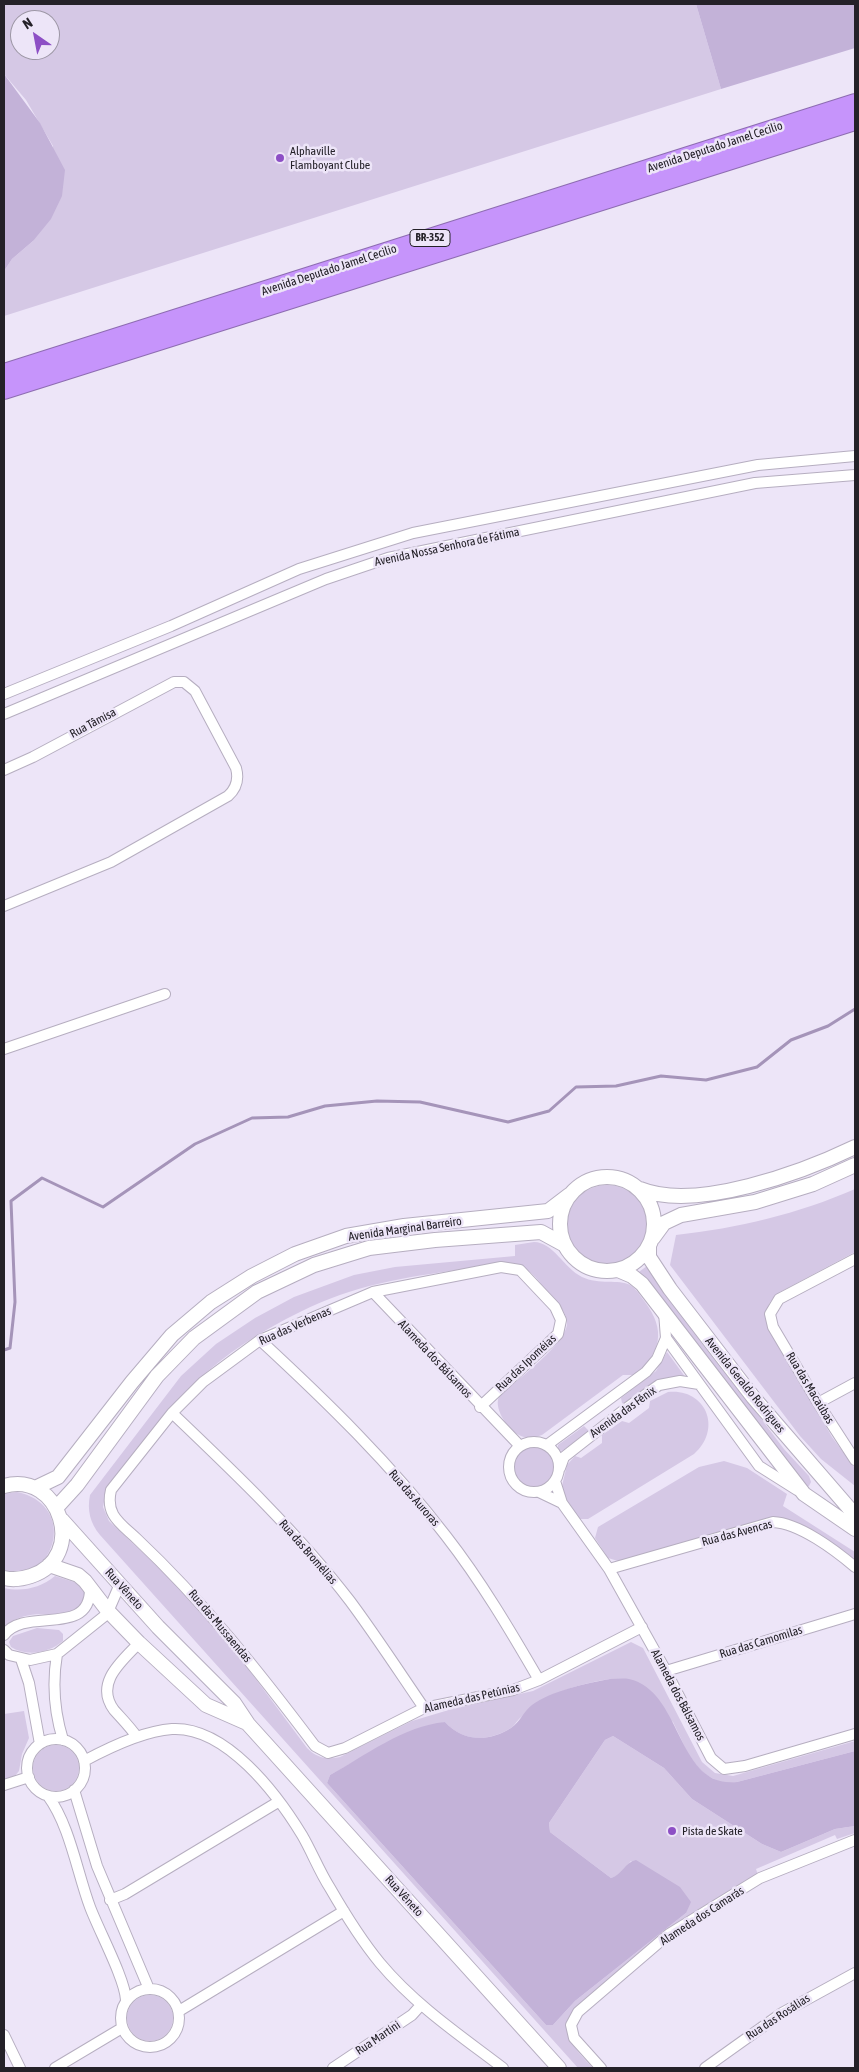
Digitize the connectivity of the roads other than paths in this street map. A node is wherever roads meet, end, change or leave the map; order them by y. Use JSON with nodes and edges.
{"nodes":[{"id":1,"x":855,"y":103,"type":"edge"},
{"id":2,"x":855,"y":121,"type":"edge"},
{"id":3,"x":4,"y":374,"type":"edge"},
{"id":4,"x":4,"y":390,"type":"edge"},
{"id":5,"x":855,"y":456,"type":"edge"},
{"id":6,"x":855,"y":475,"type":"edge"},
{"id":7,"x":4,"y":694,"type":"edge"},
{"id":8,"x":4,"y":714,"type":"edge"},
{"id":9,"x":4,"y":770,"type":"edge"},
{"id":10,"x":4,"y":906,"type":"edge"},
{"id":11,"x":165,"y":994,"type":"dead end"},
{"id":12,"x":4,"y":1049,"type":"edge"},
{"id":13,"x":855,"y":1147,"type":"edge"},
{"id":14,"x":855,"y":1165,"type":"edge"},
{"id":15,"x":639,"y":1189,"type":"junction"},
{"id":16,"x":569,"y":1195,"type":"junction"},
{"id":17,"x":650,"y":1243,"type":"junction"},
{"id":18,"x":563,"y":1244,"type":"junction"},
{"id":19,"x":855,"y":1259,"type":"edge"},
{"id":20,"x":520,"y":1270,"type":"joint"},
{"id":21,"x":618,"y":1270,"type":"junction"},
{"id":22,"x":372,"y":1292,"type":"junction"},
{"id":23,"x":664,"y":1312,"type":"junction"},
{"id":24,"x":666,"y":1338,"type":"junction"},
{"id":25,"x":260,"y":1340,"type":"junction"},
{"id":26,"x":855,"y":1383,"type":"edge"},
{"id":27,"x":699,"y":1384,"type":"junction"},
{"id":28,"x":613,"y":1396,"type":"junction"},
{"id":29,"x":818,"y":1404,"type":"junction"},
{"id":30,"x":480,"y":1407,"type":"junction"},
{"id":31,"x":624,"y":1410,"type":"junction"},
{"id":32,"x":172,"y":1413,"type":"junction"},
{"id":33,"x":585,"y":1418,"type":"junction"},
{"id":34,"x":595,"y":1432,"type":"junction"},
{"id":35,"x":547,"y":1445,"type":"junction"},
{"id":36,"x":520,"y":1446,"type":"junction"},
{"id":37,"x":855,"y":1460,"type":"edge"},
{"id":38,"x":560,"y":1468,"type":"junction"},
{"id":39,"x":819,"y":1474,"type":"junction"},
{"id":40,"x":555,"y":1481,"type":"junction"},
{"id":41,"x":4,"y":1486,"type":"edge"},
{"id":42,"x":35,"y":1488,"type":"junction"},
{"id":43,"x":539,"y":1492,"type":"junction"},
{"id":44,"x":804,"y":1494,"type":"junction"},
{"id":45,"x":108,"y":1503,"type":"joint"},
{"id":46,"x":562,"y":1503,"type":"junction"},
{"id":47,"x":59,"y":1514,"type":"junction"},
{"id":48,"x":855,"y":1515,"type":"edge"},
{"id":49,"x":855,"y":1529,"type":"edge"},
{"id":50,"x":49,"y":1564,"type":"junction"},
{"id":51,"x":855,"y":1567,"type":"edge"},
{"id":52,"x":609,"y":1569,"type":"junction"},
{"id":53,"x":4,"y":1578,"type":"edge"},
{"id":54,"x":120,"y":1584,"type":"junction"},
{"id":55,"x":90,"y":1589,"type":"junction"},
{"id":56,"x":108,"y":1611,"type":"junction"},
{"id":57,"x":855,"y":1614,"type":"edge"},
{"id":58,"x":642,"y":1627,"type":"junction"},
{"id":59,"x":4,"y":1635,"type":"edge"},
{"id":60,"x":139,"y":1643,"type":"junction"},
{"id":61,"x":4,"y":1650,"type":"edge"},
{"id":62,"x":57,"y":1654,"type":"junction"},
{"id":63,"x":21,"y":1659,"type":"junction"},
{"id":64,"x":666,"y":1671,"type":"junction"},
{"id":65,"x":539,"y":1680,"type":"junction"},
{"id":66,"x":219,"y":1688,"type":"junction"},
{"id":67,"x":206,"y":1705,"type":"junction"},
{"id":68,"x":424,"y":1708,"type":"junction"},
{"id":69,"x":248,"y":1724,"type":"junction"},
{"id":70,"x":855,"y":1734,"type":"edge"},
{"id":71,"x":137,"y":1737,"type":"junction"},
{"id":72,"x":63,"y":1740,"type":"junction"},
{"id":73,"x":40,"y":1744,"type":"junction"},
{"id":74,"x":328,"y":1753,"type":"joint"},
{"id":75,"x":84,"y":1761,"type":"junction"},
{"id":76,"x":29,"y":1777,"type":"junction"},
{"id":77,"x":4,"y":1785,"type":"edge"},
{"id":78,"x":74,"y":1790,"type":"junction"},
{"id":79,"x":48,"y":1796,"type":"junction"},
{"id":80,"x":278,"y":1802,"type":"junction"},
{"id":81,"x":855,"y":1840,"type":"edge"},
{"id":82,"x":110,"y":1900,"type":"junction"},
{"id":83,"x":344,"y":1911,"type":"junction"},
{"id":84,"x":855,"y":1973,"type":"edge"},
{"id":85,"x":149,"y":1989,"type":"junction"},
{"id":86,"x":126,"y":2000,"type":"junction"},
{"id":87,"x":421,"y":2005,"type":"junction"},
{"id":88,"x":179,"y":2011,"type":"junction"},
{"id":89,"x":122,"y":2028,"type":"junction"},
{"id":90,"x":4,"y":2034,"type":"edge"},
{"id":91,"x":20,"y":2068,"type":"edge"},
{"id":92,"x":54,"y":2068,"type":"edge"},
{"id":93,"x":333,"y":2068,"type":"edge"},
{"id":94,"x":504,"y":2068,"type":"edge"},
{"id":95,"x":559,"y":2068,"type":"edge"},
{"id":96,"x":601,"y":2068,"type":"edge"},
{"id":97,"x":706,"y":2068,"type":"edge"}],
"edges":[{"from":1,"to":3,"type":"highway","name":"Avenida Deputado Jamel Cecilio","number":"BR-352"},
{"from":2,"to":4,"type":"highway","name":"Avenida Deputado Jamel Cecilio","number":"BR-352"},
{"from":5,"to":7,"type":"street","name":"Avenida Nossa Senhora de Fátima"},
{"from":6,"to":8,"type":"street","name":"Avenida Nossa Senhora de Fátima"},
{"from":9,"to":10,"type":"street","name":"Rua Tâmisa"},
{"from":11,"to":12,"type":"street"},
{"from":13,"to":15,"type":"street"},
{"from":14,"to":17,"type":"street"},
{"from":15,"to":16,"type":"street"},
{"from":15,"to":17,"type":"street"},
{"from":16,"to":18,"type":"street"},
{"from":16,"to":42,"type":"street","name":"Avenida Marginal Barreiro"},
{"from":17,"to":21,"type":"street"},
{"from":17,"to":39,"type":"street","name":"Avenida Geraldo Rodrigues"},
{"from":18,"to":21,"type":"street"},
{"from":18,"to":47,"type":"street","name":"Avenida Marginal Barreiro"},
{"from":19,"to":29,"type":"street","name":"Rua das Macaúbas"},
{"from":20,"to":22,"type":"street","name":"Rua das Verbenas"},
{"from":20,"to":30,"type":"street","name":"Rua das Ipoméias"},
{"from":21,"to":23,"type":"street","name":"Avenida Geraldo Rodrigues"},
{"from":22,"to":25,"type":"street","name":"Rua das Verbenas"},
{"from":22,"to":30,"type":"street","name":"Alameda dos Bálsamos"},
{"from":23,"to":24,"type":"street"},
{"from":23,"to":44,"type":"street","name":"Avenida Geraldo Rodrigues"},
{"from":24,"to":27,"type":"street","name":"Avenida Geraldo Rodrigues"},
{"from":24,"to":28,"type":"street","name":"Avenida das Fênix"},
{"from":25,"to":32,"type":"street","name":"Rua das Verbenas"},
{"from":25,"to":65,"type":"street","name":"Rua das Auroras"},
{"from":26,"to":29,"type":"street"},
{"from":27,"to":31,"type":"street","name":"Avenida das Fênix"},
{"from":27,"to":44,"type":"street","name":"Avenida Geraldo Rodrigues"},
{"from":28,"to":31,"type":"street"},
{"from":28,"to":33,"type":"street","name":"Avenida das Fênix"},
{"from":29,"to":37,"type":"street","name":"Rua das Macaúbas"},
{"from":30,"to":36,"type":"street","name":"Alameda dos Bálsamos"},
{"from":31,"to":34,"type":"street","name":"Avenida das Fênix"},
{"from":32,"to":45,"type":"street","name":"Rua das Verbenas"},
{"from":32,"to":68,"type":"street","name":"Rua das Bromélias"},
{"from":33,"to":34,"type":"street"},
{"from":33,"to":35,"type":"street","name":"Avenida das Fênix"},
{"from":34,"to":38,"type":"street","name":"Avenida das Fênix"},
{"from":35,"to":36,"type":"street"},
{"from":35,"to":38,"type":"street"},
{"from":36,"to":43,"type":"street","name":"Alameda dos Bálsamos"},
{"from":38,"to":40,"type":"street"},
{"from":39,"to":44,"type":"street"},
{"from":39,"to":48,"type":"street","name":"Avenida Geraldo Rodrigues"},
{"from":40,"to":43,"type":"street"},
{"from":40,"to":46,"type":"street","name":"Alameda dos Bálsamos"},
{"from":41,"to":42,"type":"street"},
{"from":42,"to":47,"type":"street","name":"Rua Vêneto"},
{"from":43,"to":46,"type":"street","name":"Alameda dos Bálsamos"},
{"from":44,"to":49,"type":"street","name":"Avenida Geraldo Rodrigues"},
{"from":45,"to":74,"type":"street","name":"Rua das Mussaendas"},
{"from":46,"to":52,"type":"street","name":"Alameda dos Bálsamos"},
{"from":47,"to":50,"type":"street"},
{"from":47,"to":54,"type":"street","name":"Rua Vêneto"},
{"from":50,"to":53,"type":"street"},
{"from":50,"to":55,"type":"street","name":"Rua Vêneto"},
{"from":51,"to":52,"type":"street","name":"Rua das Avencas"},
{"from":52,"to":58,"type":"street","name":"Alameda dos Bálsamos"},
{"from":54,"to":56,"type":"street"},
{"from":54,"to":66,"type":"street","name":"Rua Vêneto"},
{"from":55,"to":56,"type":"street","name":"Rua Vêneto"},
{"from":55,"to":59,"type":"street"},
{"from":56,"to":60,"type":"street","name":"Rua Vêneto"},
{"from":56,"to":62,"type":"street"},
{"from":57,"to":64,"type":"street","name":"Rua das Camomilas"},
{"from":58,"to":64,"type":"street","name":"Alameda dos Bálsamos"},
{"from":58,"to":65,"type":"street","name":"Alameda das Petúnias"},
{"from":60,"to":67,"type":"street","name":"Rua Vêneto"},
{"from":60,"to":71,"type":"street"},
{"from":61,"to":63,"type":"street"},
{"from":62,"to":63,"type":"street"},
{"from":62,"to":72,"type":"street"},
{"from":63,"to":73,"type":"street"},
{"from":64,"to":70,"type":"street","name":"Alameda dos Bálsamos"},
{"from":65,"to":68,"type":"street","name":"Alameda das Petúnias"},
{"from":66,"to":67,"type":"street"},
{"from":66,"to":69,"type":"street","name":"Rua Vêneto"},
{"from":67,"to":69,"type":"street","name":"Rua Vêneto"},
{"from":68,"to":74,"type":"street","name":"Alameda das Petúnias"},
{"from":69,"to":95,"type":"street","name":"Rua Vêneto"},
{"from":71,"to":75,"type":"street"},
{"from":71,"to":80,"type":"street"},
{"from":72,"to":73,"type":"street"},
{"from":72,"to":75,"type":"street"},
{"from":73,"to":76,"type":"street"},
{"from":75,"to":78,"type":"street"},
{"from":76,"to":77,"type":"street"},
{"from":76,"to":79,"type":"street"},
{"from":78,"to":79,"type":"street"},
{"from":78,"to":82,"type":"street"},
{"from":79,"to":86,"type":"street"},
{"from":80,"to":82,"type":"street"},
{"from":80,"to":83,"type":"street"},
{"from":81,"to":96,"type":"street","name":"Alameda dos Camarás"},
{"from":82,"to":85,"type":"street"},
{"from":83,"to":87,"type":"street"},
{"from":83,"to":88,"type":"street"},
{"from":84,"to":97,"type":"street","name":"Rua das Rosálias"},
{"from":85,"to":86,"type":"street"},
{"from":85,"to":88,"type":"street"},
{"from":86,"to":89,"type":"street"},
{"from":87,"to":93,"type":"street","name":"Rua Martini"},
{"from":87,"to":94,"type":"street"},
{"from":88,"to":89,"type":"street"},
{"from":89,"to":92,"type":"street"},
{"from":90,"to":91,"type":"street"}]}
